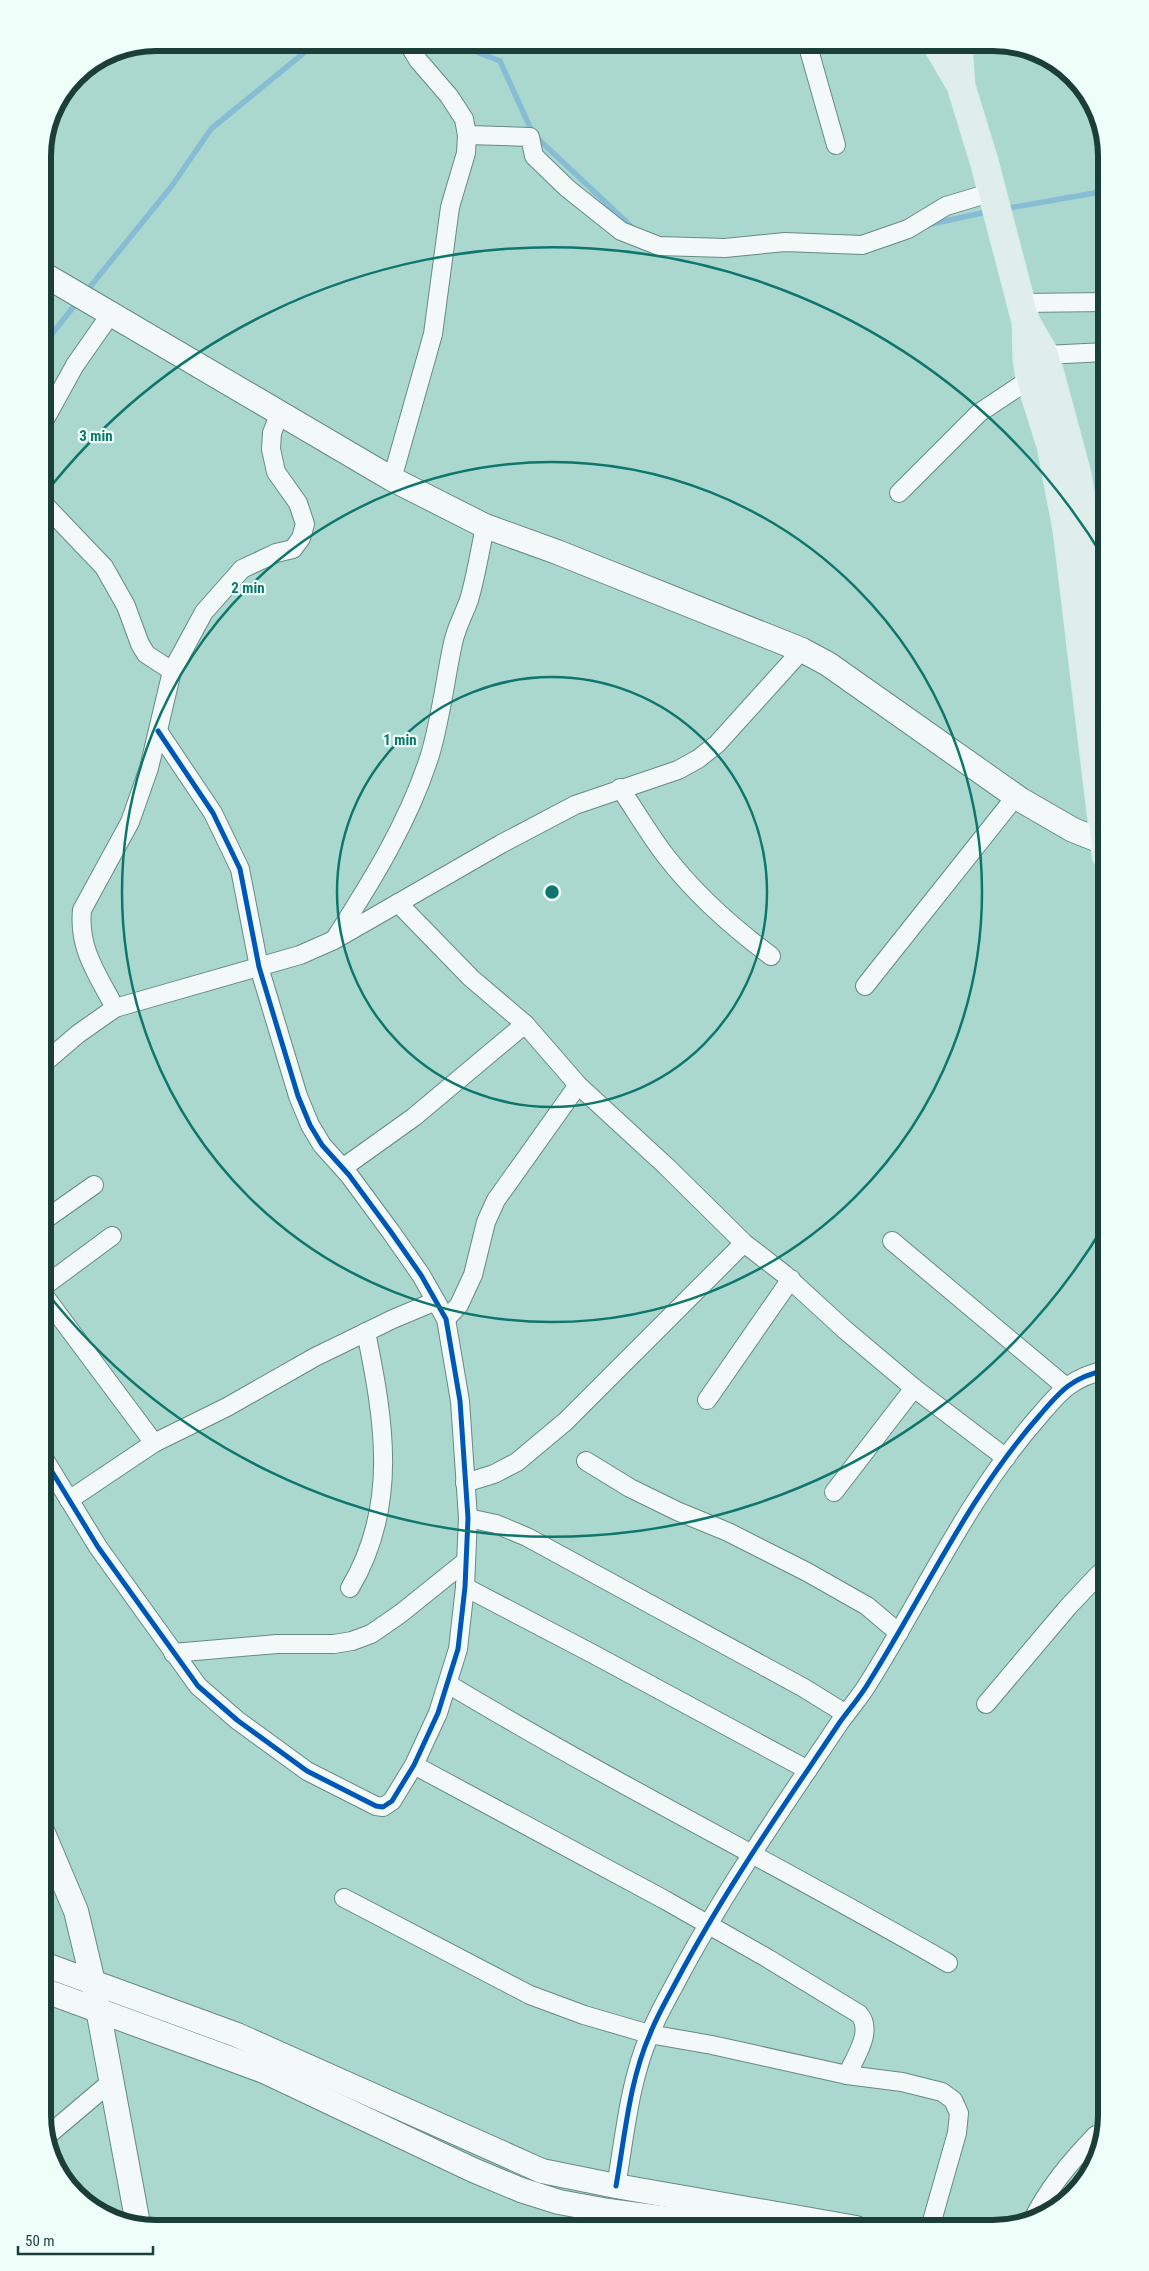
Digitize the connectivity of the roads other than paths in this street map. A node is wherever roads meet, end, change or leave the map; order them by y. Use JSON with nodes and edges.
{"nodes":[{"id":1,"x":413,"y":51,"type":"edge"},
{"id":2,"x":809,"y":51,"type":"edge"},
{"id":3,"x":941,"y":51,"type":"edge"},
{"id":4,"x":959,"y":51,"type":"edge"},
{"id":5,"x":961,"y":86,"type":"junction"},
{"id":6,"x":468,"y":135,"type":"junction"},
{"id":7,"x":836,"y":145,"type":"dead end"},
{"id":8,"x":992,"y":192,"type":"junction"},
{"id":9,"x":51,"y":279,"type":"edge"},
{"id":10,"x":1098,"y":303,"type":"edge"},
{"id":11,"x":1024,"y":313,"type":"junction"},
{"id":12,"x":110,"y":315,"type":"junction"},
{"id":13,"x":1098,"y":353,"type":"edge"},
{"id":14,"x":1034,"y":364,"type":"junction"},
{"id":15,"x":51,"y":408,"type":"edge"},
{"id":16,"x":280,"y":412,"type":"junction"},
{"id":17,"x":392,"y":479,"type":"junction"},
{"id":18,"x":899,"y":493,"type":"dead end"},
{"id":19,"x":51,"y":511,"type":"edge"},
{"id":20,"x":485,"y":526,"type":"junction"},
{"id":21,"x":1098,"y":617,"type":"edge"},
{"id":22,"x":802,"y":650,"type":"junction"},
{"id":23,"x":172,"y":671,"type":"junction"},
{"id":24,"x":158,"y":731,"type":"junction"},
{"id":25,"x":1098,"y":782,"type":"edge"},
{"id":26,"x":620,"y":788,"type":"junction"},
{"id":27,"x":1016,"y":796,"type":"junction"},
{"id":28,"x":1098,"y":843,"type":"edge"},
{"id":29,"x":398,"y":903,"type":"junction"},
{"id":30,"x":334,"y":940,"type":"junction"},
{"id":31,"x":771,"y":956,"type":"dead end"},
{"id":32,"x":259,"y":967,"type":"junction"},
{"id":33,"x":864,"y":986,"type":"dead end"},
{"id":34,"x":115,"y":1008,"type":"junction"},
{"id":35,"x":525,"y":1024,"type":"junction"},
{"id":36,"x":51,"y":1057,"type":"edge"},
{"id":37,"x":578,"y":1084,"type":"junction"},
{"id":38,"x":344,"y":1168,"type":"junction"},
{"id":39,"x":94,"y":1185,"type":"dead end"},
{"id":40,"x":51,"y":1216,"type":"edge"},
{"id":41,"x":112,"y":1236,"type":"dead end"},
{"id":42,"x":892,"y":1241,"type":"dead end"},
{"id":43,"x":744,"y":1243,"type":"junction"},
{"id":44,"x":791,"y":1279,"type":"junction"},
{"id":45,"x":51,"y":1281,"type":"edge"},
{"id":46,"x":436,"y":1301,"type":"junction"},
{"id":47,"x":51,"y":1305,"type":"edge"},
{"id":48,"x":446,"y":1319,"type":"junction"},
{"id":49,"x":366,"y":1332,"type":"junction"},
{"id":50,"x":1098,"y":1372,"type":"edge"},
{"id":51,"x":1066,"y":1387,"type":"junction"},
{"id":52,"x":914,"y":1388,"type":"junction"},
{"id":53,"x":707,"y":1400,"type":"dead end"},
{"id":54,"x":154,"y":1443,"type":"junction"},
{"id":55,"x":1006,"y":1458,"type":"junction"},
{"id":56,"x":586,"y":1461,"type":"dead end"},
{"id":57,"x":51,"y":1470,"type":"edge"},
{"id":58,"x":465,"y":1483,"type":"junction"},
{"id":59,"x":834,"y":1492,"type":"dead end"},
{"id":60,"x":69,"y":1500,"type":"junction"},
{"id":61,"x":468,"y":1518,"type":"junction"},
{"id":62,"x":466,"y":1561,"type":"junction"},
{"id":63,"x":1098,"y":1575,"type":"edge"},
{"id":64,"x":350,"y":1588,"type":"dead end"},
{"id":65,"x":465,"y":1588,"type":"junction"},
{"id":66,"x":899,"y":1633,"type":"junction"},
{"id":67,"x":174,"y":1653,"type":"junction"},
{"id":68,"x":448,"y":1684,"type":"junction"},
{"id":69,"x":986,"y":1704,"type":"dead end"},
{"id":70,"x":846,"y":1714,"type":"junction"},
{"id":71,"x":414,"y":1765,"type":"junction"},
{"id":72,"x":808,"y":1770,"type":"junction"},
{"id":73,"x":51,"y":1854,"type":"edge"},
{"id":74,"x":750,"y":1855,"type":"junction"},
{"id":75,"x":344,"y":1898,"type":"dead end"},
{"id":76,"x":707,"y":1924,"type":"junction"},
{"id":77,"x":948,"y":1963,"type":"dead end"},
{"id":78,"x":51,"y":1967,"type":"edge"},
{"id":79,"x":93,"y":1982,"type":"junction"},
{"id":80,"x":51,"y":1993,"type":"edge"},
{"id":81,"x":98,"y":2010,"type":"junction"},
{"id":82,"x":649,"y":2034,"type":"junction"},
{"id":83,"x":847,"y":2075,"type":"junction"},
{"id":84,"x":112,"y":2081,"type":"junction"},
{"id":85,"x":52,"y":2131,"type":"edge"},
{"id":86,"x":1096,"y":2135,"type":"dead end"},
{"id":87,"x":616,"y":2186,"type":"junction"},
{"id":88,"x":1038,"y":2209,"type":"edge"},
{"id":89,"x":137,"y":2218,"type":"edge"},
{"id":90,"x":676,"y":2220,"type":"edge"},
{"id":91,"x":810,"y":2220,"type":"edge"},
{"id":92,"x":932,"y":2220,"type":"edge"}],
"edges":[{"from":1,"to":6,"type":"street"},
{"from":2,"to":7,"type":"street"},
{"from":3,"to":5,"type":"main road"},
{"from":4,"to":5,"type":"main road"},
{"from":5,"to":8,"type":"main road"},
{"from":6,"to":8,"type":"street"},
{"from":6,"to":17,"type":"street"},
{"from":8,"to":11,"type":"main road"},
{"from":9,"to":12,"type":"street"},
{"from":10,"to":11,"type":"street"},
{"from":11,"to":14,"type":"main road"},
{"from":12,"to":15,"type":"street"},
{"from":12,"to":16,"type":"street"},
{"from":13,"to":14,"type":"street"},
{"from":14,"to":18,"type":"street"},
{"from":14,"to":21,"type":"main road"},
{"from":14,"to":25,"type":"main road"},
{"from":16,"to":17,"type":"street"},
{"from":16,"to":23,"type":"street"},
{"from":17,"to":20,"type":"street"},
{"from":19,"to":23,"type":"street"},
{"from":20,"to":22,"type":"street"},
{"from":20,"to":30,"type":"street"},
{"from":22,"to":26,"type":"street"},
{"from":22,"to":27,"type":"street"},
{"from":23,"to":24,"type":"street"},
{"from":24,"to":32,"type":"street"},
{"from":24,"to":34,"type":"street"},
{"from":26,"to":29,"type":"street"},
{"from":26,"to":31,"type":"street"},
{"from":27,"to":28,"type":"street"},
{"from":27,"to":33,"type":"street"},
{"from":29,"to":30,"type":"street"},
{"from":29,"to":35,"type":"street"},
{"from":30,"to":32,"type":"street"},
{"from":32,"to":34,"type":"street"},
{"from":32,"to":38,"type":"street"},
{"from":34,"to":36,"type":"street"},
{"from":35,"to":37,"type":"street"},
{"from":35,"to":38,"type":"street"},
{"from":37,"to":43,"type":"street"},
{"from":37,"to":48,"type":"street"},
{"from":38,"to":46,"type":"street"},
{"from":39,"to":40,"type":"street"},
{"from":41,"to":45,"type":"street"},
{"from":42,"to":51,"type":"street"},
{"from":43,"to":44,"type":"street"},
{"from":43,"to":58,"type":"street"},
{"from":44,"to":52,"type":"street"},
{"from":44,"to":53,"type":"street"},
{"from":46,"to":48,"type":"street"},
{"from":46,"to":49,"type":"street"},
{"from":47,"to":54,"type":"street"},
{"from":48,"to":58,"type":"street"},
{"from":49,"to":54,"type":"street"},
{"from":49,"to":64,"type":"street"},
{"from":50,"to":51,"type":"street"},
{"from":51,"to":55,"type":"street"},
{"from":52,"to":55,"type":"street"},
{"from":52,"to":59,"type":"street"},
{"from":54,"to":60,"type":"street"},
{"from":55,"to":66,"type":"street"},
{"from":56,"to":66,"type":"street"},
{"from":57,"to":60,"type":"street"},
{"from":58,"to":61,"type":"street"},
{"from":60,"to":67,"type":"street"},
{"from":61,"to":62,"type":"street"},
{"from":61,"to":70,"type":"street"},
{"from":62,"to":65,"type":"street"},
{"from":62,"to":67,"type":"street"},
{"from":63,"to":69,"type":"street"},
{"from":65,"to":68,"type":"street"},
{"from":65,"to":72,"type":"street"},
{"from":66,"to":70,"type":"street"},
{"from":67,"to":71,"type":"street"},
{"from":68,"to":71,"type":"street"},
{"from":68,"to":74,"type":"street"},
{"from":70,"to":72,"type":"street"},
{"from":71,"to":76,"type":"street"},
{"from":72,"to":74,"type":"street"},
{"from":73,"to":79,"type":"street"},
{"from":74,"to":76,"type":"street"},
{"from":74,"to":77,"type":"street"},
{"from":75,"to":82,"type":"street"},
{"from":76,"to":82,"type":"street"},
{"from":76,"to":83,"type":"street"},
{"from":78,"to":79,"type":"street"},
{"from":79,"to":81,"type":"street"},
{"from":79,"to":87,"type":"street"},
{"from":80,"to":81,"type":"street"},
{"from":81,"to":84,"type":"street"},
{"from":81,"to":90,"type":"street"},
{"from":82,"to":83,"type":"street"},
{"from":82,"to":87,"type":"street"},
{"from":83,"to":92,"type":"street"},
{"from":84,"to":85,"type":"street"},
{"from":84,"to":89,"type":"street"},
{"from":86,"to":88,"type":"street"},
{"from":87,"to":91,"type":"street"}]}
